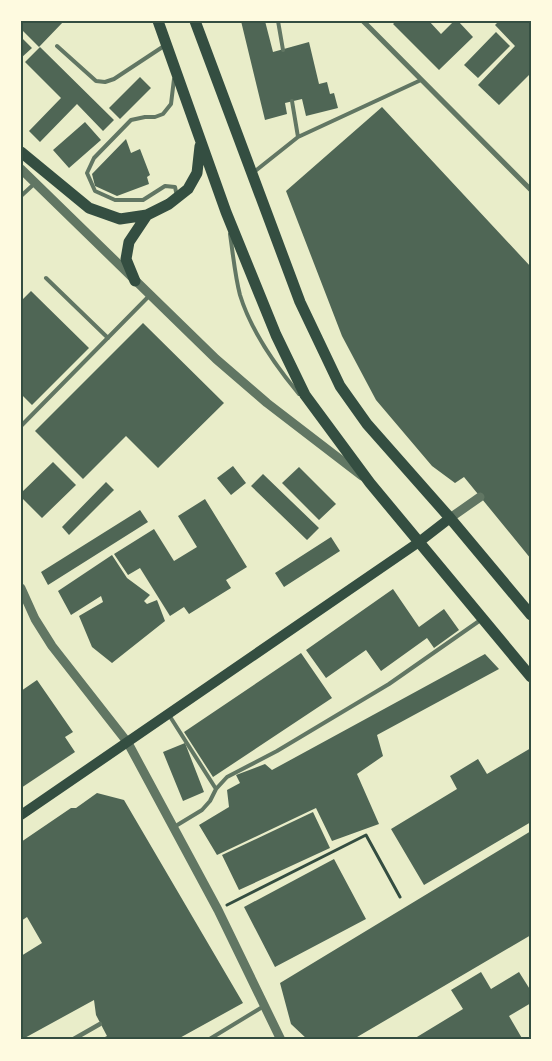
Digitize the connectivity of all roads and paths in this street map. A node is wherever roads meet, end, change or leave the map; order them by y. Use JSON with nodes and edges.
{"nodes":[{"id":1,"x":158,"y":21,"type":"edge"},
{"id":2,"x":195,"y":21,"type":"edge"},
{"id":3,"x":278,"y":21,"type":"edge"},
{"id":4,"x":363,"y":21,"type":"edge"},
{"id":5,"x":166,"y":45,"type":"junction"},
{"id":6,"x":57,"y":46,"type":"dead end"},
{"id":7,"x":283,"y":50,"type":"dead end"},
{"id":8,"x":174,"y":71,"type":"junction"},
{"id":9,"x":421,"y":80,"type":"junction"},
{"id":10,"x":292,"y":101,"type":"dead end"},
{"id":11,"x":298,"y":136,"type":"junction"},
{"id":12,"x":200,"y":142,"type":"junction"},
{"id":13,"x":21,"y":152,"type":"edge"},
{"id":14,"x":21,"y":169,"type":"edge"},
{"id":15,"x":251,"y":174,"type":"junction"},
{"id":16,"x":34,"y":184,"type":"junction"},
{"id":17,"x":531,"y":190,"type":"edge"},
{"id":18,"x":21,"y":196,"type":"edge"},
{"id":19,"x":178,"y":198,"type":"junction"},
{"id":20,"x":226,"y":212,"type":"junction"},
{"id":21,"x":148,"y":215,"type":"junction"},
{"id":22,"x":46,"y":278,"type":"dead end"},
{"id":23,"x":135,"y":281,"type":"junction"},
{"id":24,"x":150,"y":295,"type":"junction"},
{"id":25,"x":108,"y":338,"type":"junction"},
{"id":26,"x":21,"y":426,"type":"edge"},
{"id":27,"x":336,"y":438,"type":"junction"},
{"id":28,"x":370,"y":483,"type":"junction"},
{"id":29,"x":480,"y":497,"type":"dead end"},
{"id":30,"x":450,"y":518,"type":"junction"},
{"id":31,"x":419,"y":542,"type":"junction"},
{"id":32,"x":21,"y":588,"type":"edge"},
{"id":33,"x":531,"y":615,"type":"edge"},
{"id":34,"x":482,"y":619,"type":"junction"},
{"id":35,"x":531,"y":677,"type":"edge"},
{"id":36,"x":168,"y":714,"type":"junction"},
{"id":37,"x":128,"y":743,"type":"junction"},
{"id":38,"x":216,"y":789,"type":"junction"},
{"id":39,"x":21,"y":815,"type":"edge"},
{"id":40,"x":174,"y":827,"type":"junction"},
{"id":41,"x":400,"y":897,"type":"dead end"},
{"id":42,"x":218,"y":910,"type":"junction"},
{"id":43,"x":264,"y":1006,"type":"junction"},
{"id":44,"x":100,"y":1024,"type":"dead end"},
{"id":45,"x":72,"y":1040,"type":"edge"},
{"id":46,"x":208,"y":1040,"type":"edge"},
{"id":47,"x":281,"y":1040,"type":"edge"}],
"edges":[{"from":1,"to":5,"type":"main road"},
{"from":2,"to":15,"type":"main road"},
{"from":3,"to":7,"type":"lane"},
{"from":4,"to":9,"type":"street"},
{"from":5,"to":6,"type":"lane"},
{"from":5,"to":8,"type":"main road"},
{"from":8,"to":12,"type":"main road"},
{"from":8,"to":19,"type":"lane"},
{"from":9,"to":11,"type":"lane"},
{"from":9,"to":17,"type":"street"},
{"from":10,"to":11,"type":"lane"},
{"from":11,"to":15,"type":"lane"},
{"from":12,"to":19,"type":"main road"},
{"from":12,"to":20,"type":"main road"},
{"from":13,"to":21,"type":"main road"},
{"from":14,"to":16,"type":"street"},
{"from":15,"to":30,"type":"main road"},
{"from":16,"to":18,"type":"lane"},
{"from":16,"to":23,"type":"street"},
{"from":19,"to":21,"type":"main road"},
{"from":20,"to":27,"type":"main road"},
{"from":20,"to":27,"type":"lane"},
{"from":21,"to":23,"type":"main road"},
{"from":22,"to":25,"type":"lane"},
{"from":23,"to":24,"type":"street"},
{"from":24,"to":25,"type":"lane"},
{"from":24,"to":28,"type":"street"},
{"from":25,"to":26,"type":"lane"},
{"from":27,"to":28,"type":"main road"},
{"from":28,"to":31,"type":"main road"},
{"from":29,"to":30,"type":"street"},
{"from":30,"to":31,"type":"main road"},
{"from":30,"to":33,"type":"main road"},
{"from":31,"to":34,"type":"main road"},
{"from":31,"to":36,"type":"main road"},
{"from":32,"to":37,"type":"street"},
{"from":34,"to":35,"type":"main road"},
{"from":34,"to":38,"type":"lane"},
{"from":36,"to":37,"type":"main road"},
{"from":36,"to":38,"type":"lane"},
{"from":37,"to":39,"type":"main road"},
{"from":37,"to":40,"type":"street"},
{"from":38,"to":40,"type":"lane"},
{"from":40,"to":42,"type":"street"},
{"from":41,"to":42,"type":"path"},
{"from":42,"to":43,"type":"street"},
{"from":43,"to":46,"type":"lane"},
{"from":43,"to":47,"type":"street"},
{"from":44,"to":45,"type":"street"}]}
